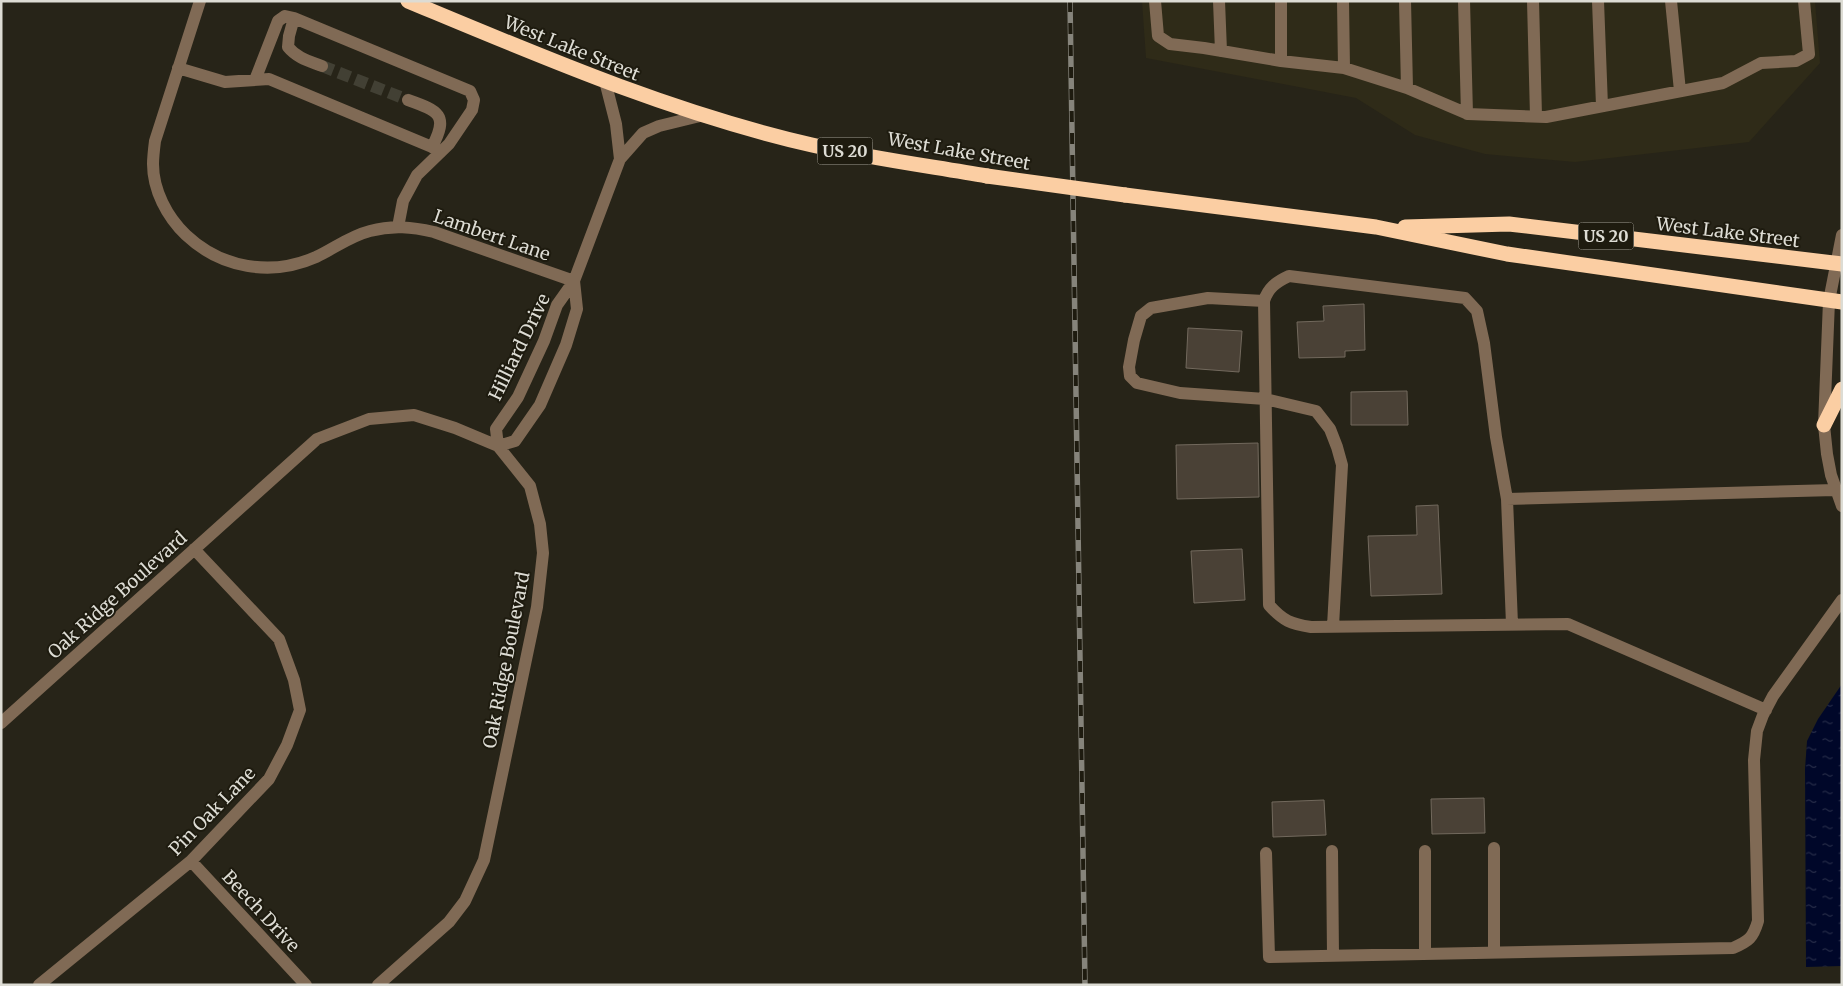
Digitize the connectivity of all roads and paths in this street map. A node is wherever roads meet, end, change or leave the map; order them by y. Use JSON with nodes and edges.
{"nodes":[{"id":1,"x":200,"y":1,"type":"edge"},
{"id":2,"x":408,"y":1,"type":"edge"},
{"id":3,"x":1155,"y":1,"type":"edge"},
{"id":4,"x":1219,"y":1,"type":"edge"},
{"id":5,"x":1281,"y":1,"type":"edge"},
{"id":6,"x":1343,"y":1,"type":"edge"},
{"id":7,"x":1405,"y":1,"type":"edge"},
{"id":8,"x":1464,"y":1,"type":"edge"},
{"id":9,"x":1533,"y":1,"type":"edge"},
{"id":10,"x":1598,"y":1,"type":"edge"},
{"id":11,"x":1671,"y":1,"type":"edge"},
{"id":12,"x":1804,"y":1,"type":"edge"},
{"id":13,"x":294,"y":18,"type":"junction"},
{"id":14,"x":1221,"y":51,"type":"junction"},
{"id":15,"x":1281,"y":61,"type":"junction"},
{"id":16,"x":322,"y":66,"type":"tunnel mouth"},
{"id":17,"x":178,"y":68,"type":"junction"},
{"id":18,"x":1344,"y":68,"type":"junction"},
{"id":19,"x":255,"y":80,"type":"junction"},
{"id":20,"x":605,"y":81,"type":"junction"},
{"id":21,"x":1407,"y":88,"type":"junction"},
{"id":22,"x":1680,"y":91,"type":"junction"},
{"id":23,"x":408,"y":100,"type":"tunnel mouth"},
{"id":24,"x":1602,"y":106,"type":"junction"},
{"id":25,"x":1467,"y":114,"type":"junction"},
{"id":26,"x":704,"y":115,"type":"junction"},
{"id":27,"x":1536,"y":116,"type":"junction"},
{"id":28,"x":436,"y":150,"type":"junction"},
{"id":29,"x":620,"y":159,"type":"junction"},
{"id":30,"x":398,"y":227,"type":"junction"},
{"id":31,"x":1376,"y":227,"type":"junction"},
{"id":32,"x":1842,"y":235,"type":"edge"},
{"id":33,"x":1839,"y":264,"type":"edge"},
{"id":34,"x":574,"y":281,"type":"junction"},
{"id":35,"x":1264,"y":301,"type":"junction"},
{"id":36,"x":1835,"y":301,"type":"edge"},
{"id":37,"x":1842,"y":389,"type":"edge"},
{"id":38,"x":1265,"y":399,"type":"junction"},
{"id":39,"x":1824,"y":426,"type":"junction"},
{"id":40,"x":498,"y":446,"type":"junction"},
{"id":41,"x":1835,"y":490,"type":"junction"},
{"id":42,"x":1507,"y":499,"type":"junction"},
{"id":43,"x":1842,"y":506,"type":"edge"},
{"id":44,"x":194,"y":550,"type":"junction"},
{"id":45,"x":1842,"y":600,"type":"edge"},
{"id":46,"x":1512,"y":624,"type":"junction"},
{"id":47,"x":1333,"y":626,"type":"junction"},
{"id":48,"x":1766,"y":710,"type":"junction"},
{"id":49,"x":1,"y":723,"type":"edge"},
{"id":50,"x":1494,"y":848,"type":"dead end"},
{"id":51,"x":1332,"y":851,"type":"dead end"},
{"id":52,"x":1425,"y":851,"type":"dead end"},
{"id":53,"x":1266,"y":853,"type":"dead end"},
{"id":54,"x":191,"y":861,"type":"junction"},
{"id":55,"x":1494,"y":953,"type":"junction"},
{"id":56,"x":1425,"y":954,"type":"junction"},
{"id":57,"x":1333,"y":956,"type":"junction"},
{"id":58,"x":39,"y":985,"type":"edge"},
{"id":59,"x":306,"y":985,"type":"edge"},
{"id":60,"x":378,"y":985,"type":"edge"}],
"edges":[{"from":1,"to":17,"type":"street","name":"Lambert Lane"},
{"from":2,"to":20,"type":"highway","name":"West Lake Street","number":"US 20"},
{"from":3,"to":14,"type":"street"},
{"from":4,"to":14,"type":"street"},
{"from":5,"to":15,"type":"street"},
{"from":6,"to":18,"type":"street"},
{"from":7,"to":21,"type":"street"},
{"from":8,"to":25,"type":"street"},
{"from":9,"to":27,"type":"street"},
{"from":10,"to":24,"type":"street"},
{"from":11,"to":22,"type":"street"},
{"from":12,"to":22,"type":"street"},
{"from":13,"to":16,"type":"street"},
{"from":13,"to":19,"type":"street"},
{"from":13,"to":28,"type":"street"},
{"from":14,"to":15,"type":"street"},
{"from":15,"to":18,"type":"street"},
{"from":17,"to":19,"type":"street"},
{"from":17,"to":30,"type":"street","name":"Lambert Lane"},
{"from":18,"to":21,"type":"street"},
{"from":19,"to":28,"type":"street"},
{"from":20,"to":26,"type":"highway","name":"West Lake Street","number":"US 20"},
{"from":20,"to":29,"type":"street","name":"Hilliard Drive"},
{"from":21,"to":25,"type":"street"},
{"from":22,"to":24,"type":"street"},
{"from":23,"to":28,"type":"street"},
{"from":24,"to":27,"type":"street"},
{"from":25,"to":27,"type":"street"},
{"from":26,"to":29,"type":"street","name":"Hilliard Drive"},
{"from":26,"to":31,"type":"highway","name":"West Lake Street","number":"US 20","bridge":true},
{"from":28,"to":30,"type":"street"},
{"from":29,"to":34,"type":"street","name":"Hilliard Drive"},
{"from":30,"to":34,"type":"street","name":"Lambert Lane"},
{"from":31,"to":33,"type":"highway","name":"West Lake Street","number":"US 20"},
{"from":31,"to":36,"type":"highway","name":"West Lake Street","number":"US 20"},
{"from":32,"to":33,"type":"street"},
{"from":33,"to":36,"type":"street"},
{"from":34,"to":40,"type":"street","name":"Hilliard Drive"},
{"from":34,"to":40,"type":"street","name":"Hilliard Drive"},
{"from":35,"to":38,"type":"street"},
{"from":35,"to":38,"type":"street"},
{"from":35,"to":42,"type":"street"},
{"from":36,"to":39,"type":"street"},
{"from":37,"to":39,"type":"highway"},
{"from":38,"to":47,"type":"street"},
{"from":38,"to":47,"type":"street"},
{"from":39,"to":41,"type":"street"},
{"from":40,"to":44,"type":"street","name":"Oak Ridge Boulevard"},
{"from":40,"to":60,"type":"street","name":"Oak Ridge Boulevard"},
{"from":41,"to":42,"type":"street"},
{"from":41,"to":43,"type":"street"},
{"from":42,"to":46,"type":"street"},
{"from":44,"to":49,"type":"street","name":"Oak Ridge Boulevard"},
{"from":44,"to":54,"type":"street","name":"Pin Oak Lane"},
{"from":45,"to":48,"type":"street"},
{"from":46,"to":47,"type":"street"},
{"from":46,"to":48,"type":"street"},
{"from":48,"to":55,"type":"street"},
{"from":50,"to":55,"type":"street"},
{"from":51,"to":57,"type":"street"},
{"from":52,"to":56,"type":"street"},
{"from":53,"to":57,"type":"street"},
{"from":54,"to":58,"type":"street","name":"Pin Oak Lane"},
{"from":54,"to":59,"type":"street","name":"Beech Drive"},
{"from":55,"to":56,"type":"street"},
{"from":56,"to":57,"type":"street"}]}
